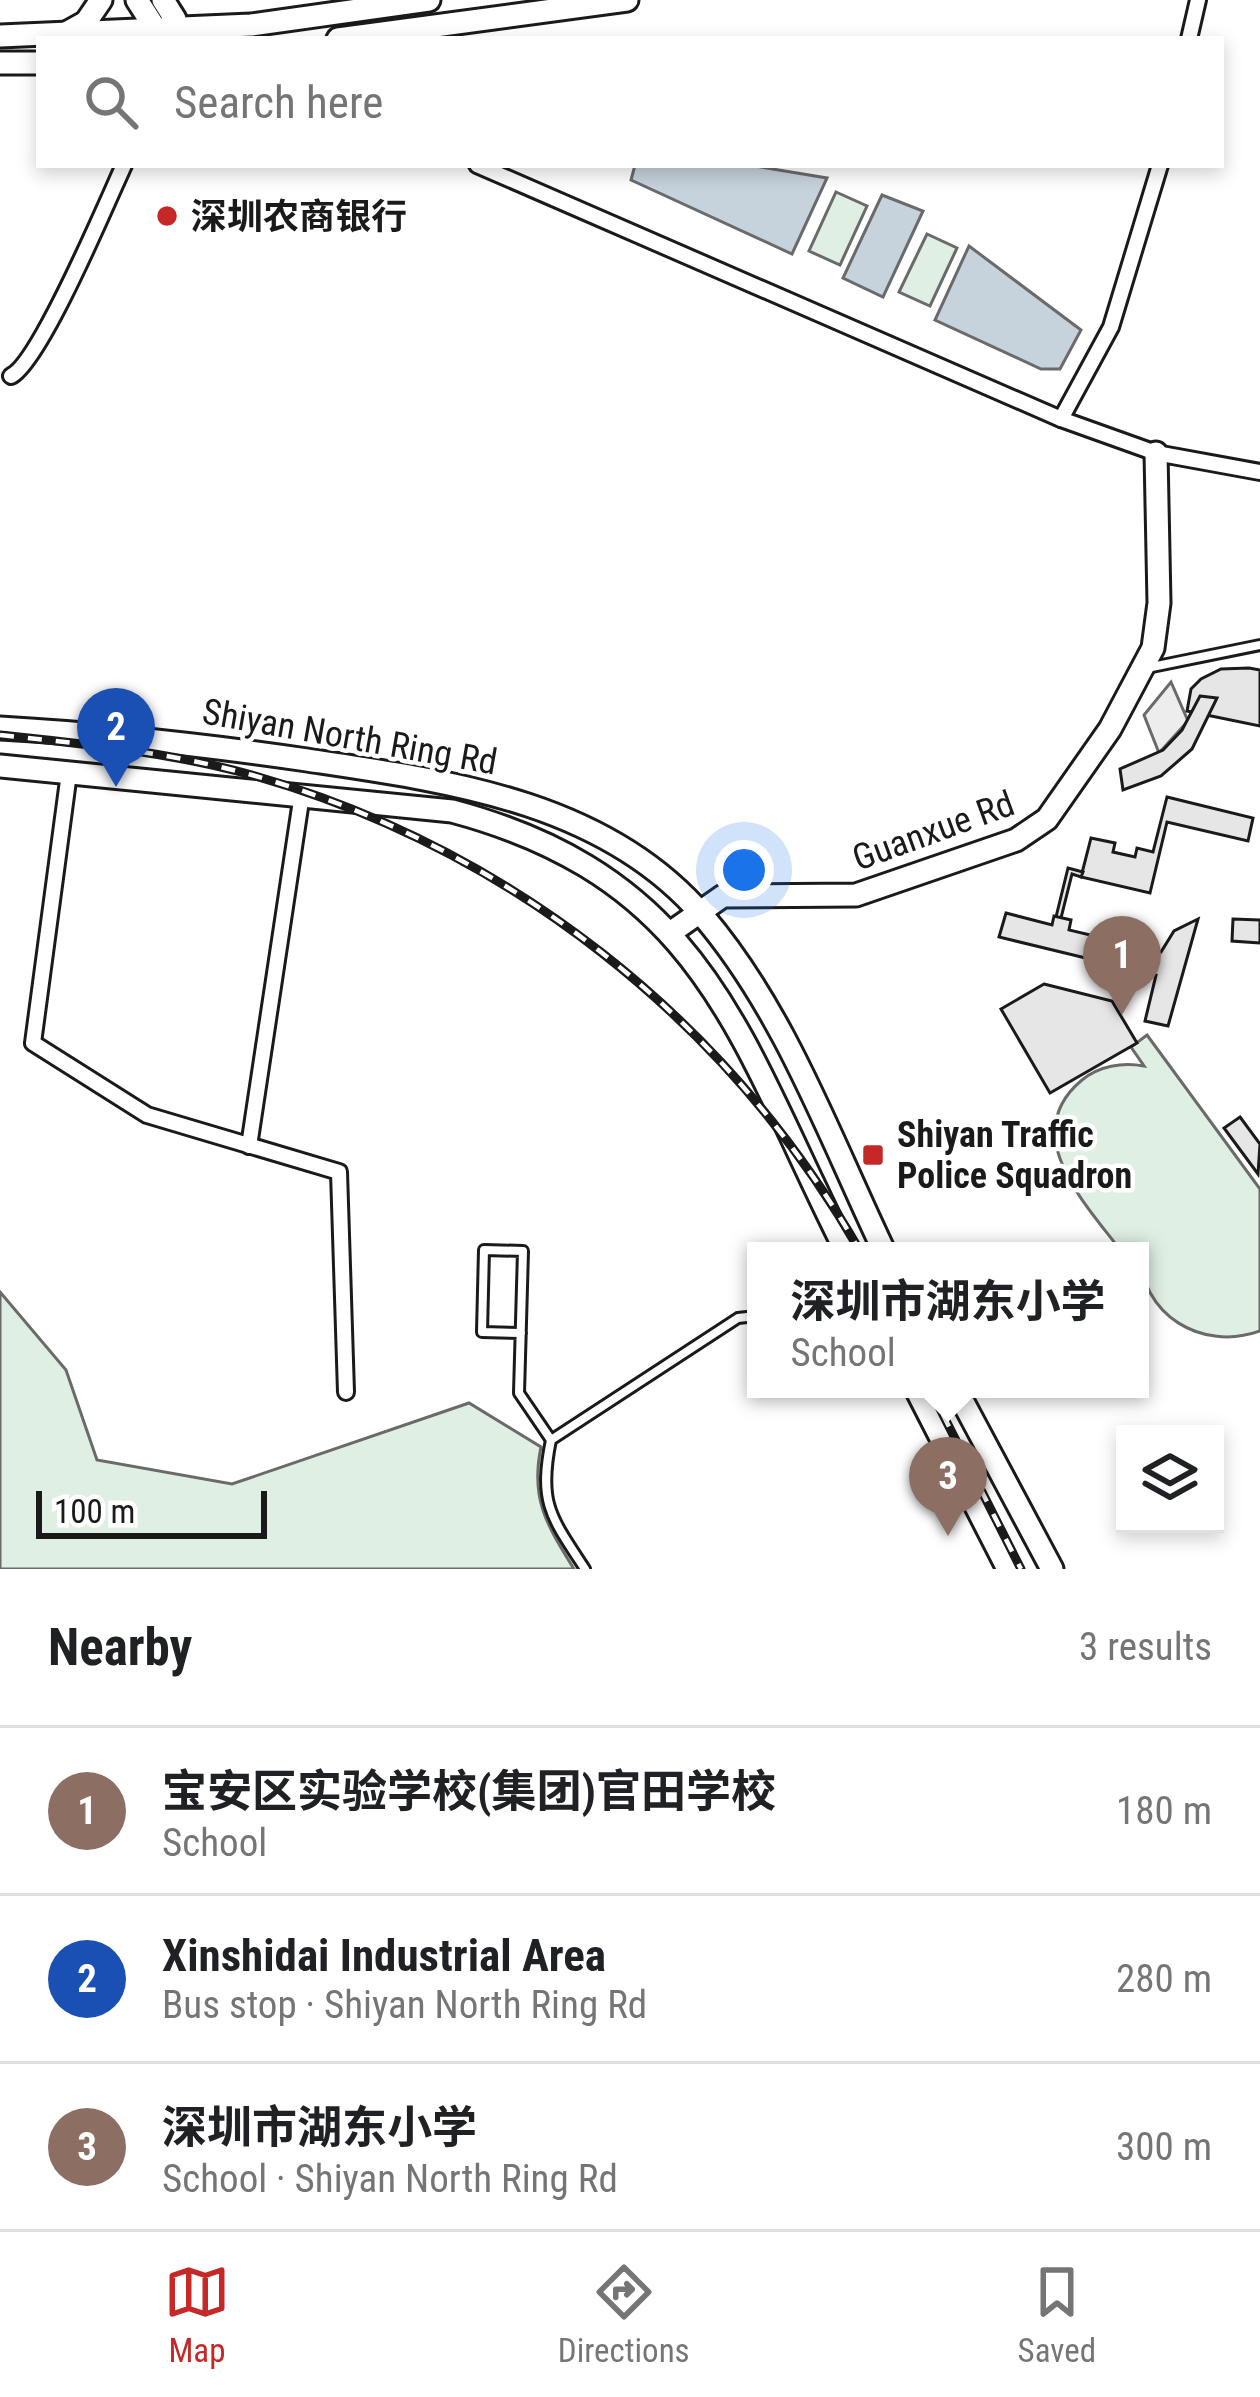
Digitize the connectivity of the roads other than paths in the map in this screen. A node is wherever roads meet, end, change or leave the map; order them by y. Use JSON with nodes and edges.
{"nodes":[{"id":1,"x":101,"y":0,"type":"edge"},
{"id":2,"x":137,"y":0,"type":"edge"},
{"id":3,"x":163,"y":0,"type":"edge"},
{"id":4,"x":429,"y":0,"type":"edge"},
{"id":5,"x":627,"y":0,"type":"edge"},
{"id":6,"x":1198,"y":0,"type":"edge"},
{"id":7,"x":302,"y":29,"type":"edge"},
{"id":8,"x":56,"y":35,"type":"junction"},
{"id":9,"x":167,"y":35,"type":"edge"},
{"id":10,"x":0,"y":36,"type":"edge"},
{"id":11,"x":360,"y":36,"type":"edge"},
{"id":12,"x":1190,"y":36,"type":"edge"},
{"id":13,"x":0,"y":63,"type":"edge"},
{"id":14,"x":36,"y":63,"type":"edge"},
{"id":15,"x":123,"y":168,"type":"edge"},
{"id":16,"x":484,"y":168,"type":"edge"},
{"id":17,"x":1159,"y":168,"type":"edge"},
{"id":18,"x":11,"y":376,"type":"dead end"},
{"id":19,"x":1061,"y":419,"type":"junction"},
{"id":20,"x":1156,"y":453,"type":"junction"},
{"id":21,"x":1260,"y":472,"type":"edge"},
{"id":22,"x":1260,"y":644,"type":"edge"},
{"id":23,"x":1145,"y":669,"type":"junction"},
{"id":24,"x":0,"y":728,"type":"edge"},
{"id":25,"x":0,"y":766,"type":"edge"},
{"id":26,"x":69,"y":773,"type":"junction"},
{"id":27,"x":302,"y":794,"type":"junction"},
{"id":28,"x":700,"y":912,"type":"junction"},
{"id":29,"x":670,"y":933,"type":"junction"},
{"id":30,"x":249,"y":1146,"type":"junction"},
{"id":31,"x":842,"y":1242,"type":"edge"},
{"id":32,"x":880,"y":1242,"type":"edge"},
{"id":33,"x":747,"y":1317,"type":"edge"},
{"id":34,"x":521,"y":1333,"type":"junction"},
{"id":35,"x":346,"y":1393,"type":"dead end"},
{"id":36,"x":921,"y":1398,"type":"edge"},
{"id":37,"x":961,"y":1398,"type":"edge"},
{"id":38,"x":551,"y":1440,"type":"junction"},
{"id":39,"x":585,"y":1569,"type":"edge"},
{"id":40,"x":1008,"y":1569,"type":"edge"},
{"id":41,"x":1052,"y":1569,"type":"edge"}],
"edges":[{"from":1,"to":8,"type":"main road"},
{"from":2,"to":9,"type":"main road"},
{"from":3,"to":9,"type":"main road"},
{"from":4,"to":7,"type":"main road"},
{"from":5,"to":11,"type":"main road"},
{"from":6,"to":12,"type":"street"},
{"from":7,"to":9,"type":"main road"},
{"from":8,"to":9,"type":"main road"},
{"from":8,"to":10,"type":"main road"},
{"from":13,"to":14,"type":"main road"},
{"from":15,"to":18,"type":"street"},
{"from":16,"to":19,"type":"street"},
{"from":17,"to":19,"type":"street"},
{"from":19,"to":20,"type":"street"},
{"from":20,"to":21,"type":"street"},
{"from":20,"to":23,"type":"main road","name":"Guanxue Rd"},
{"from":22,"to":23,"type":"lane"},
{"from":23,"to":28,"type":"main road","name":"Guanxue Rd"},
{"from":24,"to":28,"type":"main road","name":"Shiyan North Ring Rd"},
{"from":25,"to":26,"type":"main road","name":"Shiyan North Ring Rd"},
{"from":26,"to":27,"type":"main road","name":"Shiyan North Ring Rd"},
{"from":26,"to":30,"type":"street"},
{"from":27,"to":29,"type":"main road","name":"Shiyan North Ring Rd"},
{"from":27,"to":30,"type":"street"},
{"from":28,"to":29,"type":"main road","name":"Guanxue Rd"},
{"from":28,"to":32,"type":"main road","name":"Shiyan North Ring Rd"},
{"from":29,"to":31,"type":"main road","name":"Shiyan North Ring Rd"},
{"from":30,"to":35,"type":"street"},
{"from":33,"to":38,"type":"lane"},
{"from":34,"to":34,"type":"lane"},
{"from":34,"to":38,"type":"lane"},
{"from":36,"to":40,"type":"main road"},
{"from":37,"to":41,"type":"main road"},
{"from":38,"to":39,"type":"lane"}]}
